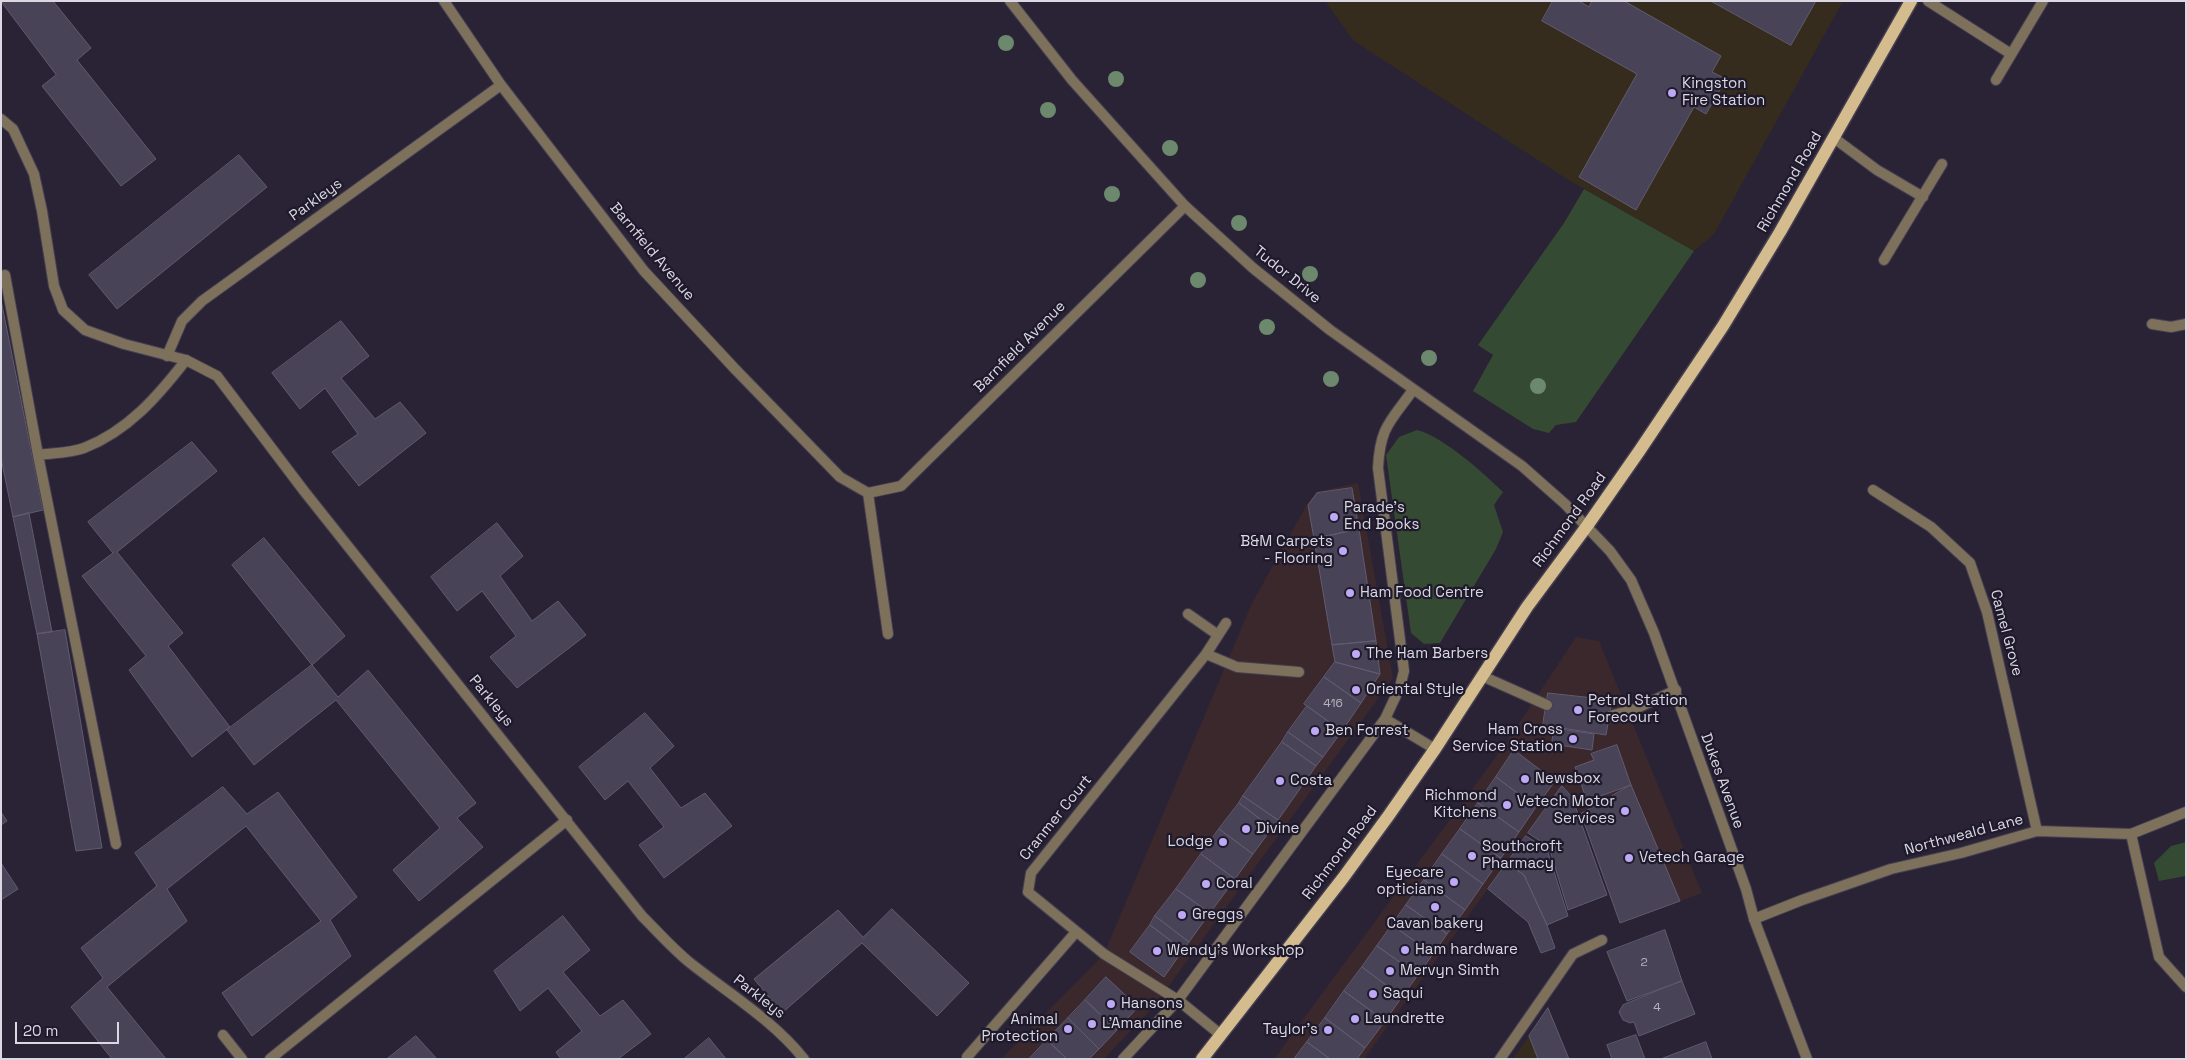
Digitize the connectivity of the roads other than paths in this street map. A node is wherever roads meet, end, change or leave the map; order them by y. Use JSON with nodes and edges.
{"nodes":[{"id":1,"x":444,"y":1,"type":"edge"},
{"id":2,"x":1010,"y":1,"type":"edge"},
{"id":3,"x":1911,"y":1,"type":"edge"},
{"id":4,"x":1928,"y":1,"type":"edge"},
{"id":5,"x":2043,"y":1,"type":"edge"},
{"id":6,"x":2010,"y":54,"type":"junction"},
{"id":7,"x":1996,"y":80,"type":"dead end"},
{"id":8,"x":501,"y":85,"type":"junction"},
{"id":9,"x":1,"y":119,"type":"edge"},
{"id":10,"x":1834,"y":138,"type":"junction"},
{"id":11,"x":1942,"y":164,"type":"dead end"},
{"id":12,"x":1923,"y":197,"type":"junction"},
{"id":13,"x":1185,"y":206,"type":"junction"},
{"id":14,"x":1884,"y":260,"type":"dead end"},
{"id":15,"x":5,"y":275,"type":"dead end"},
{"id":16,"x":2152,"y":324,"type":"dead end"},
{"id":17,"x":2186,"y":324,"type":"edge"},
{"id":18,"x":167,"y":356,"type":"junction"},
{"id":19,"x":186,"y":360,"type":"junction"},
{"id":20,"x":1413,"y":390,"type":"junction"},
{"id":21,"x":38,"y":455,"type":"junction"},
{"id":22,"x":1873,"y":490,"type":"dead end"},
{"id":23,"x":868,"y":493,"type":"junction"},
{"id":24,"x":1587,"y":526,"type":"junction"},
{"id":25,"x":1188,"y":614,"type":"dead end"},
{"id":26,"x":1226,"y":623,"type":"dead end"},
{"id":27,"x":888,"y":634,"type":"dead end"},
{"id":28,"x":1218,"y":635,"type":"junction"},
{"id":29,"x":1206,"y":654,"type":"junction"},
{"id":30,"x":1299,"y":672,"type":"dead end"},
{"id":31,"x":1482,"y":676,"type":"junction"},
{"id":32,"x":1676,"y":690,"type":"junction"},
{"id":33,"x":1547,"y":705,"type":"dead end"},
{"id":34,"x":1610,"y":716,"type":"dead end"},
{"id":35,"x":1385,"y":718,"type":"junction"},
{"id":36,"x":1435,"y":749,"type":"junction"},
{"id":37,"x":2186,"y":812,"type":"edge"},
{"id":38,"x":567,"y":820,"type":"junction"},
{"id":39,"x":2037,"y":831,"type":"junction"},
{"id":40,"x":2131,"y":834,"type":"junction"},
{"id":41,"x":116,"y":844,"type":"dead end"},
{"id":42,"x":1754,"y":919,"type":"junction"},
{"id":43,"x":1076,"y":932,"type":"junction"},
{"id":44,"x":1602,"y":940,"type":"dead end"},
{"id":45,"x":2186,"y":987,"type":"edge"},
{"id":46,"x":1178,"y":1000,"type":"junction"},
{"id":47,"x":223,"y":1035,"type":"dead end"},
{"id":48,"x":1221,"y":1035,"type":"junction"},
{"id":49,"x":967,"y":1057,"type":"dead end"},
{"id":50,"x":242,"y":1059,"type":"edge"},
{"id":51,"x":270,"y":1059,"type":"edge"},
{"id":52,"x":804,"y":1059,"type":"edge"},
{"id":53,"x":1123,"y":1059,"type":"edge"},
{"id":54,"x":1202,"y":1059,"type":"edge"},
{"id":55,"x":1500,"y":1059,"type":"edge"},
{"id":56,"x":1807,"y":1059,"type":"edge"}],
"edges":[{"from":1,"to":8,"type":"street","name":"Barnfield Avenue"},
{"from":2,"to":13,"type":"street","name":"Tudor Drive"},
{"from":3,"to":10,"type":"main road","name":"Richmond Road"},
{"from":4,"to":6,"type":"street"},
{"from":5,"to":6,"type":"street"},
{"from":6,"to":7,"type":"street"},
{"from":8,"to":18,"type":"street","name":"Parkleys"},
{"from":8,"to":23,"type":"street","name":"Barnfield Avenue"},
{"from":9,"to":18,"type":"street","name":"Parkleys"},
{"from":10,"to":12,"type":"street"},
{"from":10,"to":24,"type":"main road","name":"Richmond Road"},
{"from":11,"to":12,"type":"street"},
{"from":12,"to":14,"type":"street"},
{"from":13,"to":20,"type":"street","name":"Tudor Drive"},
{"from":13,"to":23,"type":"street","name":"Barnfield Avenue"},
{"from":15,"to":21,"type":"street"},
{"from":16,"to":17,"type":"street"},
{"from":18,"to":19,"type":"street","name":"Parkleys"},
{"from":19,"to":21,"type":"street"},
{"from":19,"to":38,"type":"street","name":"Parkleys"},
{"from":20,"to":24,"type":"street","name":"Tudor Drive"},
{"from":20,"to":35,"type":"street"},
{"from":21,"to":41,"type":"street"},
{"from":22,"to":39,"type":"street","name":"Camel Grove"},
{"from":23,"to":27,"type":"street"},
{"from":24,"to":31,"type":"main road","name":"Richmond Road"},
{"from":24,"to":32,"type":"street","name":"Dukes Avenue"},
{"from":25,"to":28,"type":"street"},
{"from":26,"to":28,"type":"street","name":"Cranmer Court"},
{"from":28,"to":29,"type":"street","name":"Cranmer Court"},
{"from":29,"to":30,"type":"street"},
{"from":29,"to":43,"type":"street","name":"Cranmer Court"},
{"from":31,"to":33,"type":"street"},
{"from":31,"to":36,"type":"main road","name":"Richmond Road"},
{"from":32,"to":34,"type":"street"},
{"from":32,"to":42,"type":"street","name":"Dukes Avenue"},
{"from":35,"to":36,"type":"street"},
{"from":35,"to":46,"type":"street"},
{"from":36,"to":48,"type":"main road","name":"Richmond Road"},
{"from":37,"to":40,"type":"street","name":"Northweald Lane"},
{"from":38,"to":51,"type":"street"},
{"from":38,"to":52,"type":"street","name":"Parkleys"},
{"from":39,"to":40,"type":"street","name":"Northweald Lane"},
{"from":39,"to":42,"type":"street","name":"Northweald Lane"},
{"from":40,"to":45,"type":"street"},
{"from":42,"to":56,"type":"street","name":"Dukes Avenue"},
{"from":43,"to":46,"type":"street","name":"Cranmer Court"},
{"from":43,"to":49,"type":"street"},
{"from":44,"to":55,"type":"street"},
{"from":46,"to":48,"type":"street","name":"Cranmer Court"},
{"from":46,"to":53,"type":"street"},
{"from":47,"to":50,"type":"street"},
{"from":48,"to":54,"type":"main road","name":"Richmond Road"}]}
